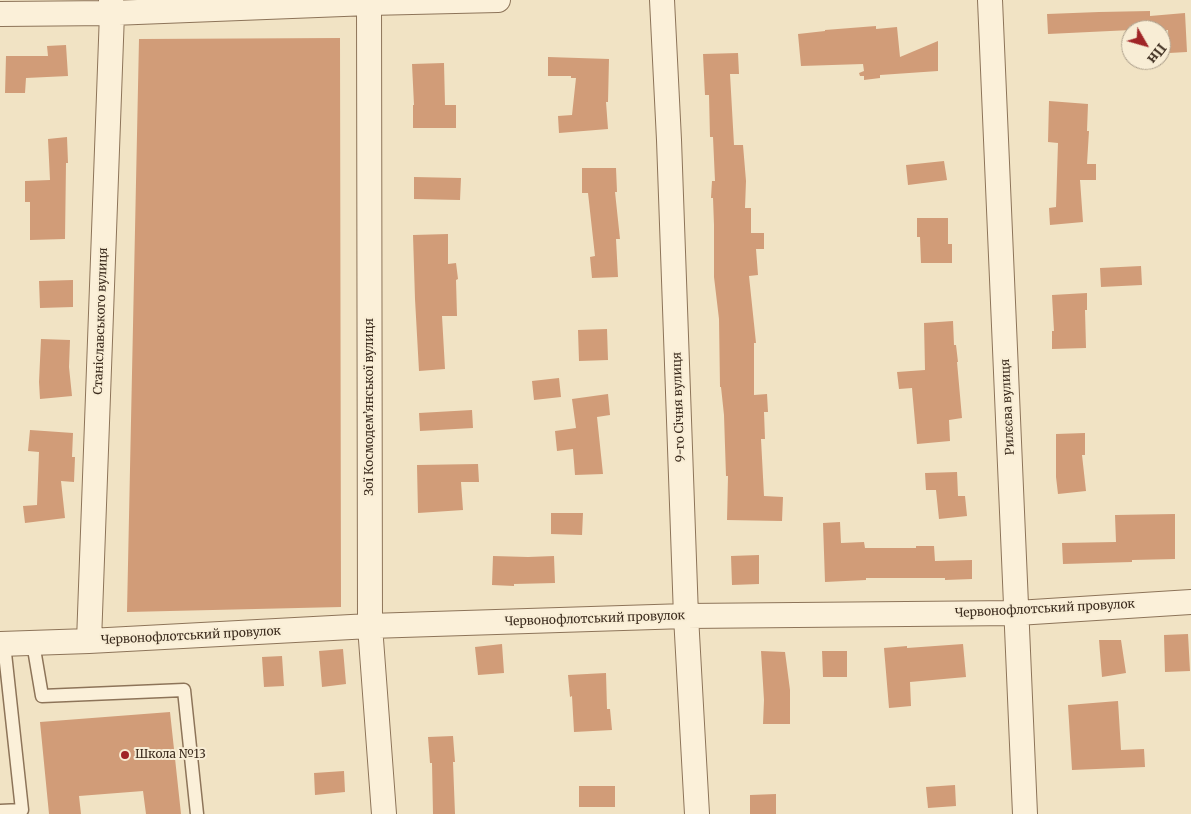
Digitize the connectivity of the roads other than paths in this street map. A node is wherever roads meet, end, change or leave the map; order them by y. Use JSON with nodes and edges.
{"nodes":[{"id":1,"x":498,"y":0,"type":"edge"},
{"id":2,"x":662,"y":0,"type":"edge"},
{"id":3,"x":990,"y":0,"type":"edge"},
{"id":4,"x":369,"y":2,"type":"edge"},
{"id":5,"x":112,"y":6,"type":"edge"},
{"id":6,"x":0,"y":14,"type":"edge"},
{"id":7,"x":1191,"y":602,"type":"edge"},
{"id":8,"x":1017,"y":613,"type":"junction"},
{"id":9,"x":686,"y":616,"type":"junction"},
{"id":10,"x":370,"y":626,"type":"junction"},
{"id":11,"x":89,"y":641,"type":"junction"},
{"id":12,"x":33,"y":643,"type":"junction"},
{"id":13,"x":2,"y":644,"type":"edge"},
{"id":14,"x":0,"y":811,"type":"edge"},
{"id":15,"x":197,"y":814,"type":"edge"},
{"id":16,"x":384,"y":814,"type":"edge"},
{"id":17,"x":696,"y":814,"type":"edge"},
{"id":18,"x":1025,"y":814,"type":"edge"}],
"edges":[{"from":1,"to":4,"type":"street"},
{"from":2,"to":9,"type":"street","name":"9-го Січня вулиця"},
{"from":3,"to":8,"type":"street","name":"Рилєєва вулиця"},
{"from":4,"to":5,"type":"street"},
{"from":4,"to":10,"type":"street","name":"Зої Космодем’янської вулиця"},
{"from":5,"to":6,"type":"street"},
{"from":5,"to":11,"type":"street","name":"Станіславського вулиця"},
{"from":7,"to":8,"type":"street","name":"Червонофлотський провулок"},
{"from":8,"to":9,"type":"street","name":"Червонофлотський провулок"},
{"from":8,"to":18,"type":"street","name":"Рилєєва вулиця"},
{"from":9,"to":10,"type":"street","name":"Червонофлотський провулок"},
{"from":9,"to":17,"type":"street","name":"9-го Січня вулиця"},
{"from":10,"to":11,"type":"street","name":"Червонофлотський провулок"},
{"from":10,"to":16,"type":"street","name":"Зої Космодем’янської вулиця"},
{"from":11,"to":12,"type":"street","name":"Червонофлотський провулок"},
{"from":12,"to":13,"type":"street","name":"Червонофлотський провулок"},
{"from":12,"to":15,"type":"lane"},
{"from":13,"to":14,"type":"lane"}]}
